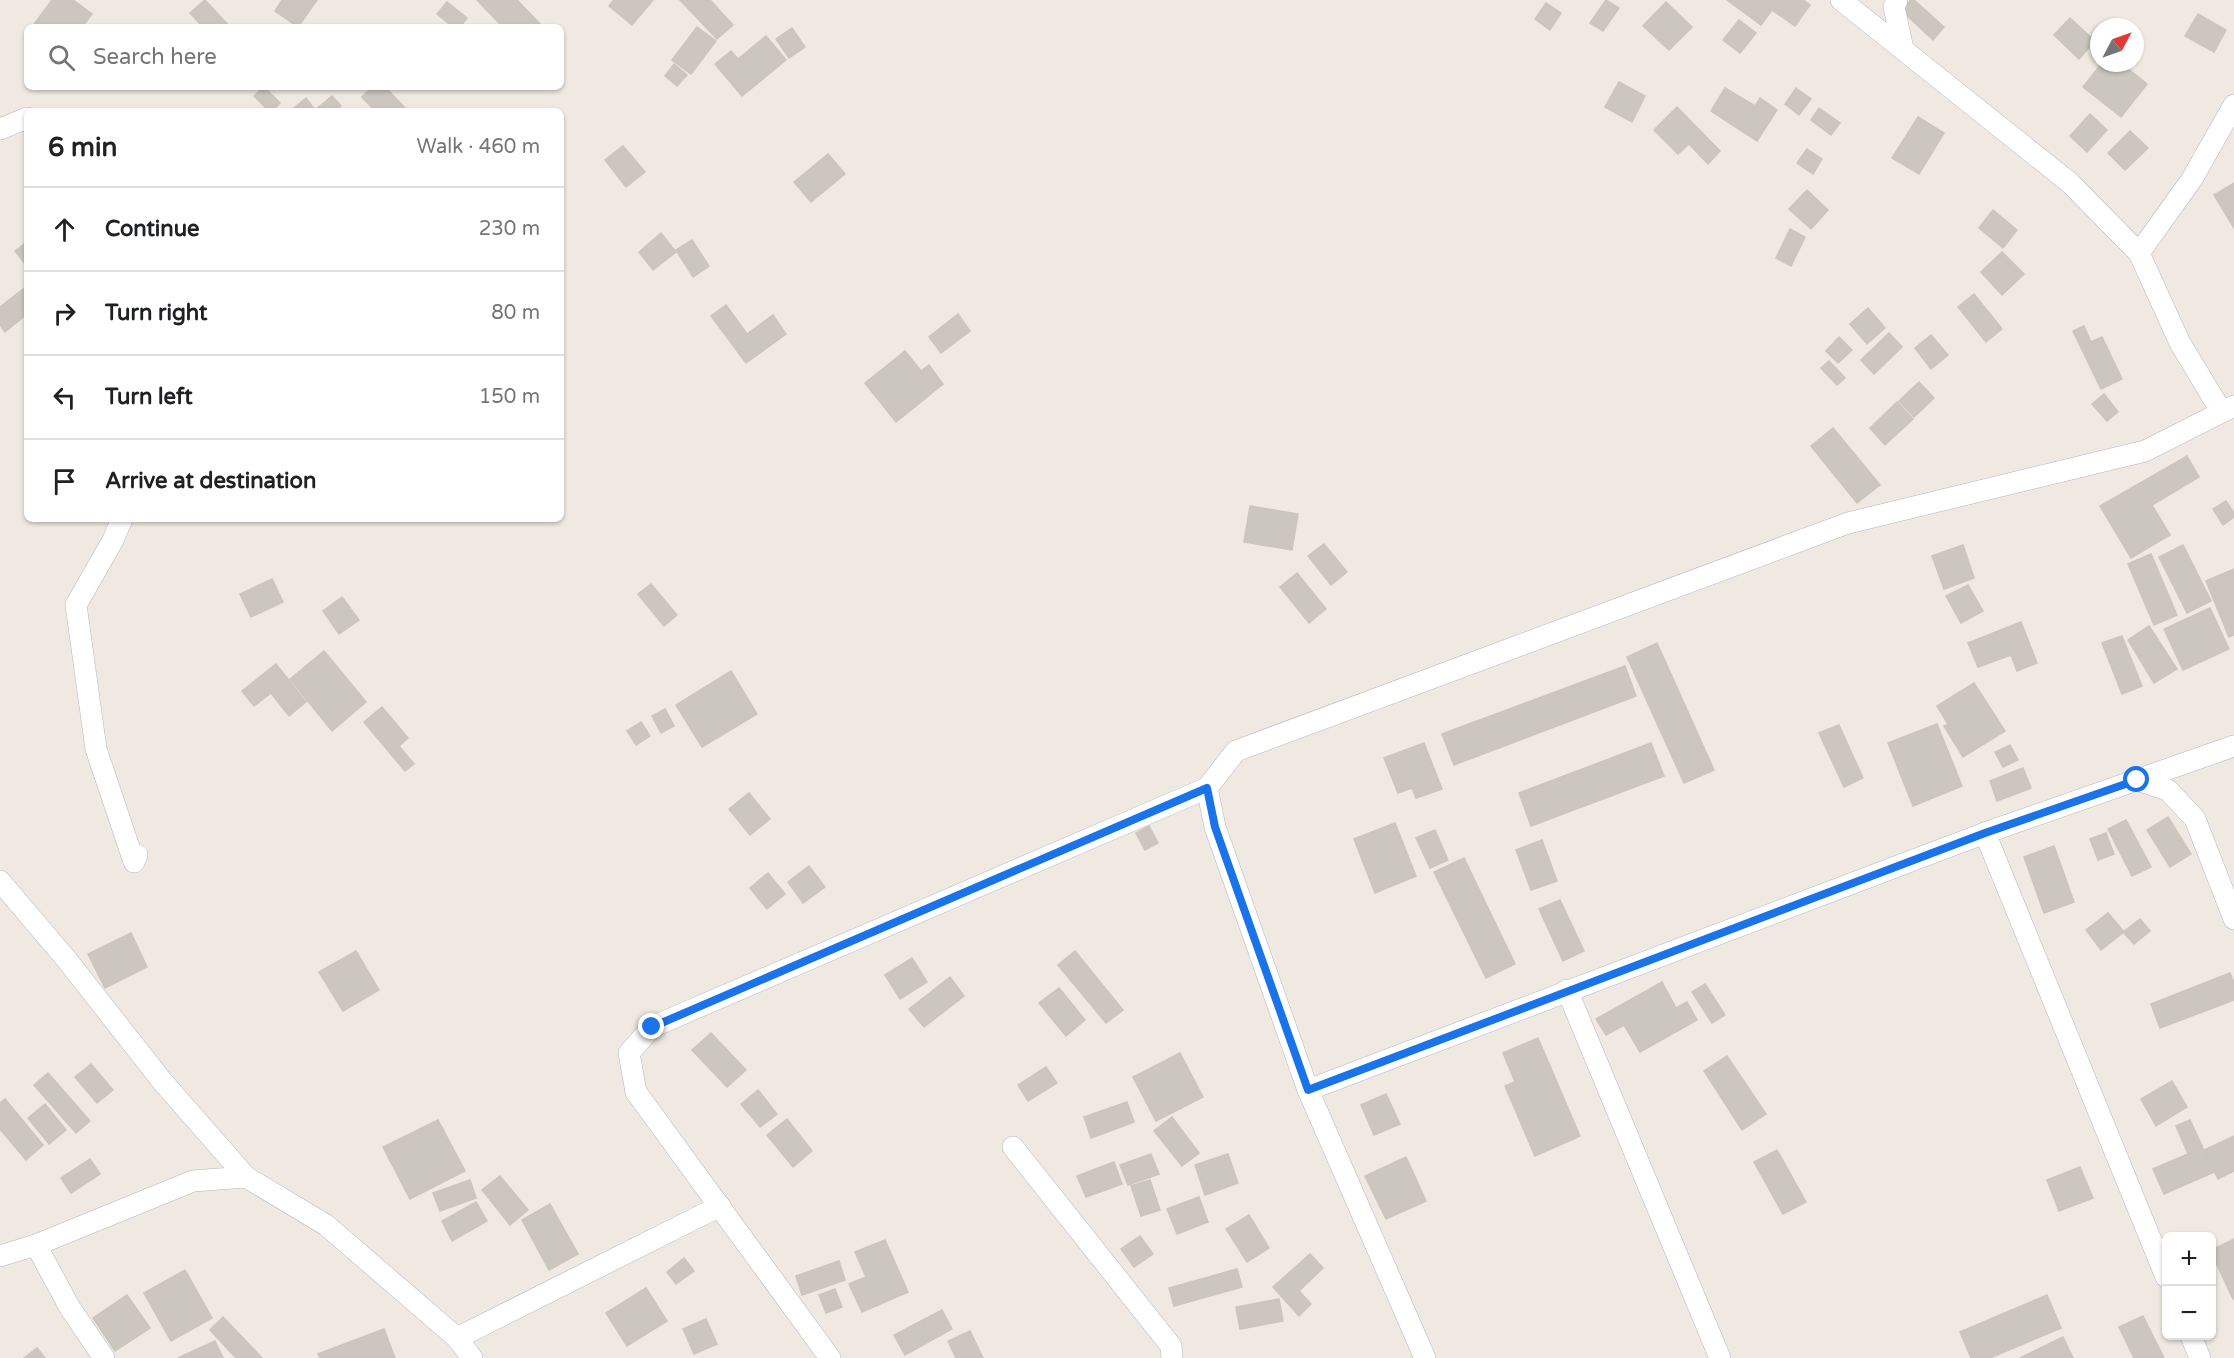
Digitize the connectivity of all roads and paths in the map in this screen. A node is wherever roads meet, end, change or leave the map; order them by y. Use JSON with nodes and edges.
{"nodes":[{"id":1,"x":1841,"y":0,"type":"edge"},
{"id":2,"x":1898,"y":0,"type":"edge"},
{"id":3,"x":1903,"y":49,"type":"junction"},
{"id":4,"x":2234,"y":105,"type":"edge"},
{"id":5,"x":24,"y":119,"type":"edge"},
{"id":6,"x":0,"y":129,"type":"edge"},
{"id":7,"x":2139,"y":253,"type":"junction"},
{"id":8,"x":2228,"y":408,"type":"edge"},
{"id":9,"x":121,"y":522,"type":"edge"},
{"id":10,"x":2234,"y":746,"type":"edge"},
{"id":11,"x":2137,"y":780,"type":"junction"},
{"id":12,"x":1207,"y":788,"type":"junction"},
{"id":13,"x":1985,"y":833,"type":"junction"},
{"id":14,"x":137,"y":855,"type":"dead end"},
{"id":15,"x":0,"y":881,"type":"edge"},
{"id":16,"x":2234,"y":919,"type":"edge"},
{"id":17,"x":1567,"y":990,"type":"junction"},
{"id":18,"x":1308,"y":1090,"type":"junction"},
{"id":19,"x":1013,"y":1147,"type":"dead end"},
{"id":20,"x":246,"y":1177,"type":"junction"},
{"id":21,"x":720,"y":1206,"type":"junction"},
{"id":22,"x":36,"y":1245,"type":"junction"},
{"id":23,"x":0,"y":1257,"type":"edge"},
{"id":24,"x":2162,"y":1267,"type":"edge"},
{"id":25,"x":457,"y":1338,"type":"junction"},
{"id":26,"x":2193,"y":1340,"type":"edge"},
{"id":27,"x":104,"y":1358,"type":"edge"},
{"id":28,"x":472,"y":1358,"type":"edge"},
{"id":29,"x":830,"y":1358,"type":"edge"},
{"id":30,"x":1172,"y":1358,"type":"edge"},
{"id":31,"x":1425,"y":1358,"type":"edge"},
{"id":32,"x":1720,"y":1358,"type":"edge"},
{"id":33,"x":2200,"y":1358,"type":"edge"}],
"edges":[{"from":1,"to":3,"type":"street"},
{"from":2,"to":3,"type":"street"},
{"from":3,"to":7,"type":"street"},
{"from":4,"to":7,"type":"street"},
{"from":5,"to":6,"type":"street"},
{"from":7,"to":8,"type":"street"},
{"from":8,"to":12,"type":"street"},
{"from":9,"to":14,"type":"street"},
{"from":10,"to":11,"type":"street"},
{"from":11,"to":13,"type":"street"},
{"from":11,"to":16,"type":"street"},
{"from":12,"to":18,"type":"street"},
{"from":12,"to":21,"type":"street"},
{"from":13,"to":17,"type":"street"},
{"from":13,"to":24,"type":"street"},
{"from":15,"to":20,"type":"street"},
{"from":17,"to":18,"type":"street"},
{"from":17,"to":32,"type":"street"},
{"from":18,"to":31,"type":"street"},
{"from":19,"to":30,"type":"street"},
{"from":20,"to":22,"type":"street"},
{"from":20,"to":25,"type":"street"},
{"from":21,"to":25,"type":"street"},
{"from":21,"to":29,"type":"street"},
{"from":22,"to":23,"type":"street"},
{"from":22,"to":27,"type":"street"},
{"from":25,"to":28,"type":"street"},
{"from":26,"to":33,"type":"street"}]}
